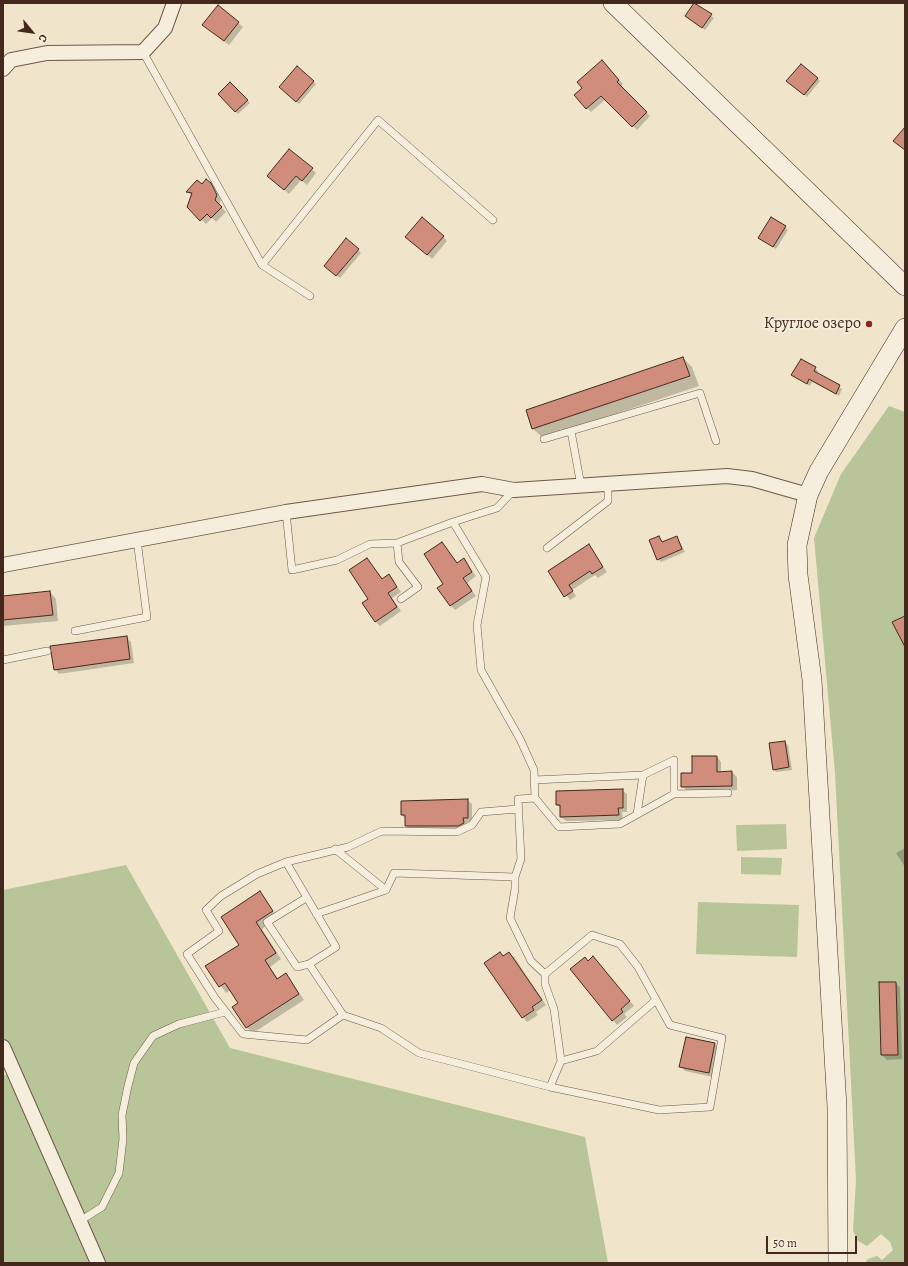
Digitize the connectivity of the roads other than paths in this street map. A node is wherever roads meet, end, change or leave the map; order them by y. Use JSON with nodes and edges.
{"nodes":[{"id":1,"x":174,"y":3,"type":"edge"},
{"id":2,"x":613,"y":3,"type":"edge"},
{"id":3,"x":143,"y":52,"type":"junction"},
{"id":4,"x":3,"y":69,"type":"edge"},
{"id":5,"x":493,"y":220,"type":"dead end"},
{"id":6,"x":262,"y":265,"type":"junction"},
{"id":7,"x":905,"y":286,"type":"edge"},
{"id":8,"x":310,"y":296,"type":"dead end"},
{"id":9,"x":905,"y":328,"type":"edge"},
{"id":10,"x":571,"y":432,"type":"junction"},
{"id":11,"x":544,"y":440,"type":"dead end"},
{"id":12,"x":716,"y":441,"type":"dead end"},
{"id":13,"x":608,"y":484,"type":"junction"},
{"id":14,"x":581,"y":486,"type":"junction"},
{"id":15,"x":514,"y":490,"type":"junction"},
{"id":16,"x":808,"y":495,"type":"junction"},
{"id":17,"x":286,"y":512,"type":"junction"},
{"id":18,"x":453,"y":522,"type":"junction"},
{"id":19,"x":137,"y":540,"type":"junction"},
{"id":20,"x":397,"y":543,"type":"junction"},
{"id":21,"x":547,"y":548,"type":"dead end"},
{"id":22,"x":3,"y":565,"type":"edge"},
{"id":23,"x":401,"y":599,"type":"dead end"},
{"id":24,"x":75,"y":631,"type":"dead end"},
{"id":25,"x":47,"y":652,"type":"dead end"},
{"id":26,"x":3,"y":660,"type":"edge"},
{"id":27,"x":643,"y":776,"type":"junction"},
{"id":28,"x":534,"y":780,"type":"junction"},
{"id":29,"x":728,"y":793,"type":"dead end"},
{"id":30,"x":674,"y":794,"type":"junction"},
{"id":31,"x":535,"y":798,"type":"junction"},
{"id":32,"x":518,"y":809,"type":"junction"},
{"id":33,"x":638,"y":814,"type":"junction"},
{"id":34,"x":335,"y":849,"type":"junction"},
{"id":35,"x":286,"y":862,"type":"junction"},
{"id":36,"x":515,"y":877,"type":"junction"},
{"id":37,"x":386,"y":890,"type":"junction"},
{"id":38,"x":306,"y":898,"type":"junction"},
{"id":39,"x":316,"y":914,"type":"junction"},
{"id":40,"x":309,"y":964,"type":"junction"},
{"id":41,"x":545,"y":974,"type":"junction"},
{"id":42,"x":656,"y":1000,"type":"junction"},
{"id":43,"x":225,"y":1012,"type":"junction"},
{"id":44,"x":343,"y":1015,"type":"junction"},
{"id":45,"x":3,"y":1048,"type":"edge"},
{"id":46,"x":561,"y":1060,"type":"junction"},
{"id":47,"x":550,"y":1087,"type":"junction"},
{"id":48,"x":80,"y":1221,"type":"junction"},
{"id":49,"x":98,"y":1263,"type":"edge"},
{"id":50,"x":838,"y":1263,"type":"edge"}],
"edges":[{"from":1,"to":3,"type":"street"},
{"from":2,"to":7,"type":"main road"},
{"from":3,"to":4,"type":"street"},
{"from":3,"to":6,"type":"lane"},
{"from":5,"to":6,"type":"lane"},
{"from":6,"to":8,"type":"lane"},
{"from":9,"to":16,"type":"main road"},
{"from":10,"to":11,"type":"lane"},
{"from":10,"to":12,"type":"lane"},
{"from":10,"to":14,"type":"lane"},
{"from":13,"to":14,"type":"street"},
{"from":13,"to":16,"type":"street"},
{"from":13,"to":21,"type":"lane"},
{"from":14,"to":15,"type":"street"},
{"from":15,"to":17,"type":"street"},
{"from":15,"to":18,"type":"lane"},
{"from":16,"to":50,"type":"main road"},
{"from":17,"to":19,"type":"street"},
{"from":17,"to":20,"type":"lane"},
{"from":18,"to":20,"type":"lane"},
{"from":18,"to":28,"type":"lane"},
{"from":19,"to":22,"type":"street"},
{"from":19,"to":24,"type":"lane"},
{"from":20,"to":23,"type":"lane"},
{"from":25,"to":26,"type":"lane"},
{"from":27,"to":28,"type":"lane"},
{"from":27,"to":30,"type":"lane"},
{"from":27,"to":33,"type":"lane"},
{"from":28,"to":31,"type":"lane"},
{"from":29,"to":30,"type":"lane"},
{"from":30,"to":33,"type":"lane"},
{"from":31,"to":32,"type":"lane"},
{"from":31,"to":33,"type":"lane"},
{"from":32,"to":34,"type":"lane"},
{"from":32,"to":36,"type":"lane"},
{"from":34,"to":35,"type":"lane"},
{"from":34,"to":37,"type":"lane"},
{"from":35,"to":38,"type":"lane"},
{"from":35,"to":43,"type":"lane"},
{"from":36,"to":37,"type":"lane"},
{"from":36,"to":41,"type":"lane"},
{"from":37,"to":39,"type":"lane"},
{"from":38,"to":39,"type":"lane"},
{"from":38,"to":40,"type":"lane"},
{"from":39,"to":40,"type":"lane"},
{"from":40,"to":44,"type":"lane"},
{"from":41,"to":42,"type":"lane"},
{"from":41,"to":46,"type":"lane"},
{"from":42,"to":46,"type":"lane"},
{"from":42,"to":47,"type":"lane"},
{"from":43,"to":44,"type":"lane"},
{"from":43,"to":48,"type":"lane"},
{"from":44,"to":47,"type":"lane"},
{"from":45,"to":48,"type":"street"},
{"from":46,"to":47,"type":"lane"},
{"from":48,"to":49,"type":"street"}]}
